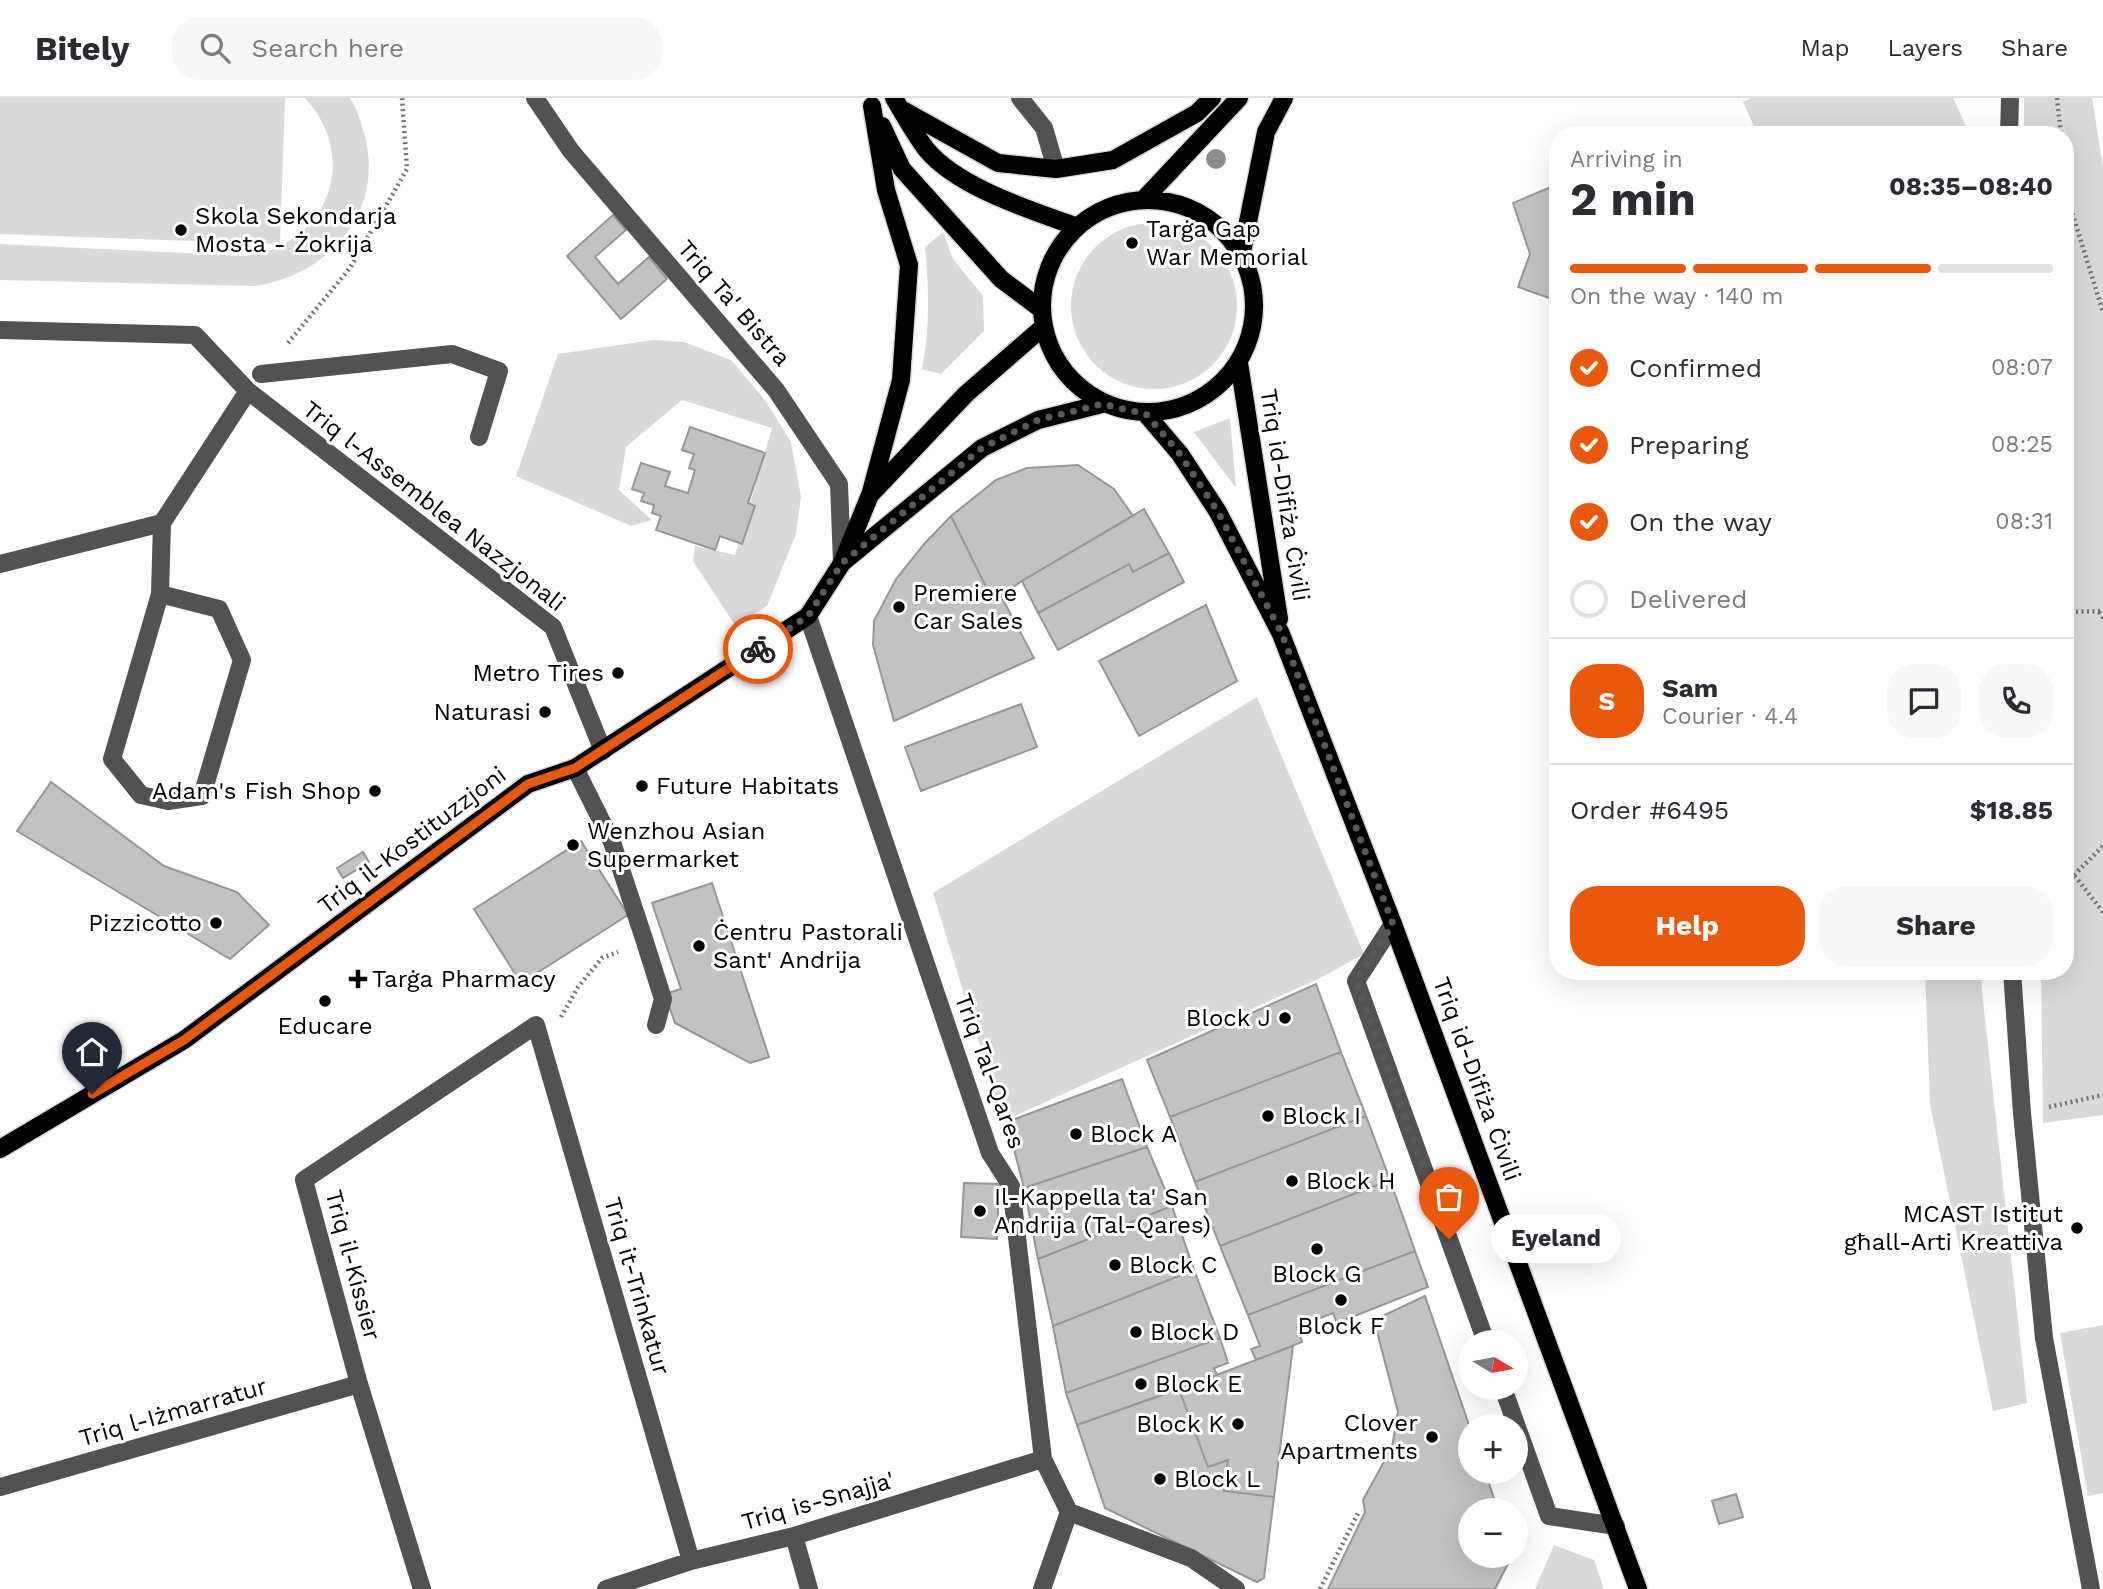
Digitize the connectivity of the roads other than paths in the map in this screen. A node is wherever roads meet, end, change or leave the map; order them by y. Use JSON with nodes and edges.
{"nodes":[{"id":1,"x":535,"y":98,"type":"edge"},
{"id":2,"x":1020,"y":98,"type":"edge"},
{"id":3,"x":1212,"y":98,"type":"edge"},
{"id":4,"x":1239,"y":98,"type":"edge"},
{"id":5,"x":1284,"y":98,"type":"edge"},
{"id":6,"x":2010,"y":98,"type":"edge"},
{"id":7,"x":872,"y":102,"type":"edge"},
{"id":8,"x":897,"y":104,"type":"edge"},
{"id":9,"x":2009,"y":126,"type":"edge"},
{"id":10,"x":1056,"y":169,"type":"junction"},
{"id":11,"x":1146,"y":197,"type":"junction"},
{"id":12,"x":1075,"y":226,"type":"junction"},
{"id":13,"x":1242,"y":252,"type":"junction"},
{"id":14,"x":1041,"y":309,"type":"junction"},
{"id":15,"x":1042,"y":328,"type":"junction"},
{"id":16,"x":0,"y":330,"type":"edge"},
{"id":17,"x":1240,"y":363,"type":"junction"},
{"id":18,"x":261,"y":374,"type":"road end"},
{"id":19,"x":248,"y":391,"type":"junction"},
{"id":20,"x":1102,"y":404,"type":"junction"},
{"id":21,"x":1146,"y":414,"type":"junction"},
{"id":22,"x":479,"y":437,"type":"dead end"},
{"id":23,"x":870,"y":495,"type":"junction"},
{"id":24,"x":162,"y":523,"type":"junction"},
{"id":25,"x":842,"y":563,"type":"junction"},
{"id":26,"x":0,"y":564,"type":"edge"},
{"id":27,"x":160,"y":594,"type":"junction"},
{"id":28,"x":808,"y":616,"type":"junction"},
{"id":29,"x":1282,"y":634,"type":"junction"},
{"id":30,"x":603,"y":751,"type":"junction"},
{"id":31,"x":575,"y":768,"type":"junction"},
{"id":32,"x":1393,"y":924,"type":"junction"},
{"id":33,"x":2013,"y":980,"type":"edge"},
{"id":34,"x":536,"y":1025,"type":"joint"},
{"id":35,"x":656,"y":1025,"type":"dead end"},
{"id":36,"x":0,"y":1149,"type":"edge"},
{"id":37,"x":1482,"y":1330,"type":"edge"},
{"id":38,"x":359,"y":1384,"type":"junction"},
{"id":39,"x":1507,"y":1400,"type":"edge"},
{"id":40,"x":1043,"y":1459,"type":"junction"},
{"id":41,"x":0,"y":1487,"type":"edge"},
{"id":42,"x":1069,"y":1512,"type":"junction"},
{"id":43,"x":1616,"y":1527,"type":"junction"},
{"id":44,"x":794,"y":1536,"type":"junction"},
{"id":45,"x":691,"y":1561,"type":"junction"},
{"id":46,"x":422,"y":1589,"type":"edge"},
{"id":47,"x":606,"y":1589,"type":"edge"},
{"id":48,"x":809,"y":1589,"type":"edge"},
{"id":49,"x":1042,"y":1589,"type":"edge"},
{"id":50,"x":1236,"y":1589,"type":"edge"},
{"id":51,"x":1639,"y":1589,"type":"edge"},
{"id":52,"x":2091,"y":1589,"type":"edge"}],
"edges":[{"from":1,"to":25,"type":"street","name":"Triq Ta' Bistra"},
{"from":2,"to":10,"type":"street"},
{"from":3,"to":10,"type":"main road"},
{"from":4,"to":11,"type":"main road"},
{"from":5,"to":13,"type":"main road"},
{"from":6,"to":9,"type":"street"},
{"from":7,"to":14,"type":"main road"},
{"from":7,"to":23,"type":"main road"},
{"from":8,"to":10,"type":"main road"},
{"from":8,"to":12,"type":"main road"},
{"from":11,"to":12,"type":"main road"},
{"from":11,"to":13,"type":"main road"},
{"from":12,"to":14,"type":"main road"},
{"from":13,"to":17,"type":"main road"},
{"from":14,"to":15,"type":"main road"},
{"from":15,"to":20,"type":"main road"},
{"from":15,"to":23,"type":"main road","name":"Triq il-Kostituzzjoni"},
{"from":16,"to":19,"type":"street","name":"Triq l-Assemblea Nazzjonali"},
{"from":17,"to":21,"type":"main road"},
{"from":17,"to":29,"type":"main road","name":"Triq id-Difiża Ċivili"},
{"from":18,"to":22,"type":"street"},
{"from":19,"to":24,"type":"street"},
{"from":19,"to":30,"type":"street","name":"Triq l-Assemblea Nazzjonali"},
{"from":20,"to":21,"type":"main road"},
{"from":20,"to":25,"type":"main road","name":"Triq il-Kostituzzjoni"},
{"from":21,"to":29,"type":"main road","name":"Triq id-Difiża Ċivili"},
{"from":23,"to":25,"type":"main road","name":"Triq il-Kostituzzjoni"},
{"from":24,"to":26,"type":"street"},
{"from":24,"to":27,"type":"street"},
{"from":25,"to":28,"type":"main road","name":"Triq il-Kostituzzjoni"},
{"from":27,"to":27,"type":"street"},
{"from":28,"to":30,"type":"main road","name":"Triq il-Kostituzzjoni"},
{"from":28,"to":40,"type":"street","name":"Triq Tal-Qares"},
{"from":29,"to":32,"type":"main road","name":"Triq id-Difiża Ċivili"},
{"from":30,"to":31,"type":"main road","name":"Triq il-Kostituzzjoni"},
{"from":31,"to":35,"type":"street"},
{"from":31,"to":36,"type":"main road","name":"Triq il-Kostituzzjoni"},
{"from":32,"to":37,"type":"street"},
{"from":32,"to":43,"type":"main road","name":"Triq id-Difiża Ċivili"},
{"from":33,"to":52,"type":"street"},
{"from":34,"to":38,"type":"street","name":"Triq il-Kissier"},
{"from":34,"to":45,"type":"street","name":"Triq it-Trinkatur"},
{"from":38,"to":41,"type":"street","name":"Triq l-Iżmarratur"},
{"from":38,"to":46,"type":"street","name":"Triq il-Kissier"},
{"from":39,"to":43,"type":"street"},
{"from":40,"to":42,"type":"street","name":"Triq Tal-Qares"},
{"from":40,"to":44,"type":"street","name":"Triq is-Snajja'"},
{"from":42,"to":49,"type":"street"},
{"from":42,"to":50,"type":"street"},
{"from":43,"to":51,"type":"main road","name":"Triq id-Difiża Ċivili"},
{"from":44,"to":45,"type":"street","name":"Triq is-Snajja'"},
{"from":44,"to":48,"type":"street"},
{"from":45,"to":47,"type":"street","name":"Triq is-Snajja'"}]}
